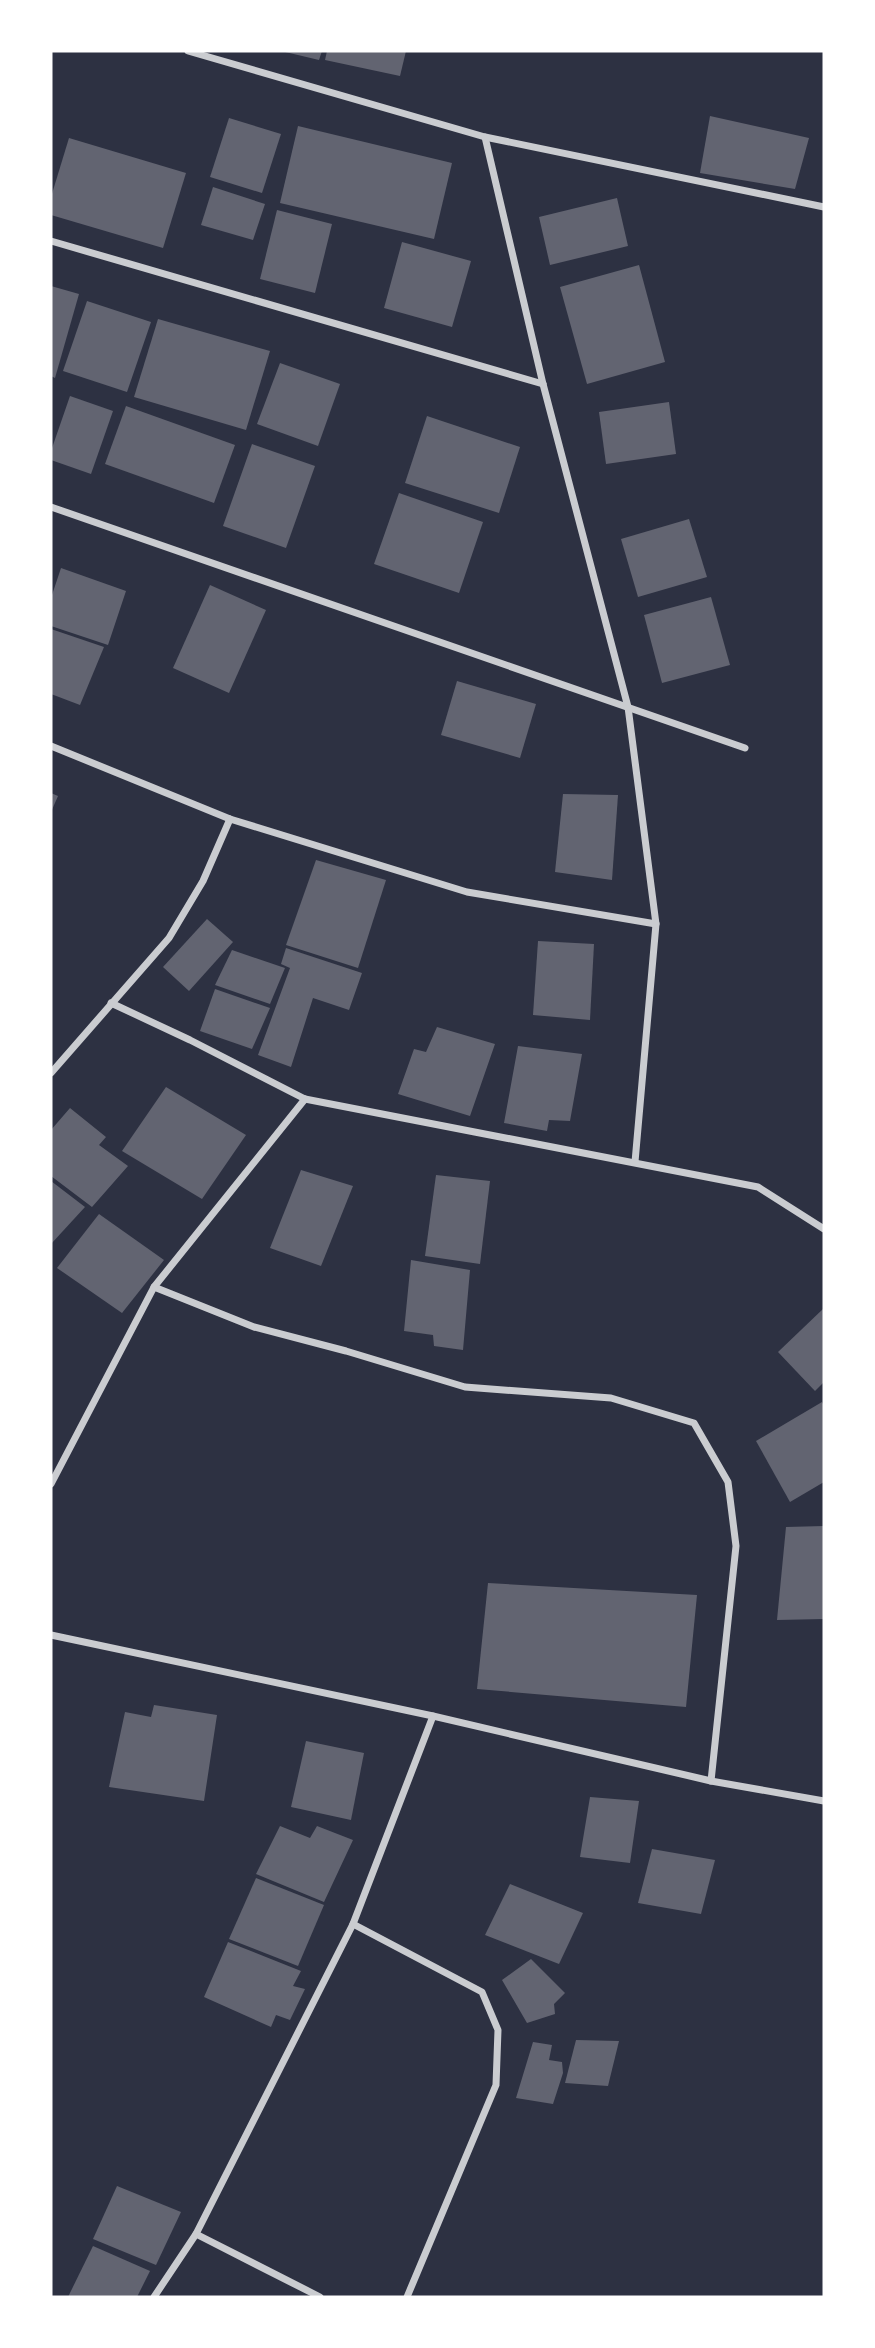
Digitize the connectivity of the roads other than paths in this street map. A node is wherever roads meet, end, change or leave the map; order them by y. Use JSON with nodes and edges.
{"nodes":[{"id":1,"x":188,"y":51,"type":"edge"},
{"id":2,"x":485,"y":137,"type":"junction"},
{"id":3,"x":824,"y":207,"type":"edge"},
{"id":4,"x":51,"y":241,"type":"edge"},
{"id":5,"x":543,"y":384,"type":"junction"},
{"id":6,"x":51,"y":507,"type":"edge"},
{"id":7,"x":628,"y":707,"type":"junction"},
{"id":8,"x":51,"y":746,"type":"edge"},
{"id":9,"x":745,"y":748,"type":"dead end"},
{"id":10,"x":230,"y":819,"type":"junction"},
{"id":11,"x":656,"y":924,"type":"junction"},
{"id":12,"x":111,"y":1003,"type":"junction"},
{"id":13,"x":51,"y":1073,"type":"edge"},
{"id":14,"x":305,"y":1099,"type":"junction"},
{"id":15,"x":635,"y":1162,"type":"junction"},
{"id":16,"x":824,"y":1229,"type":"edge"},
{"id":17,"x":154,"y":1287,"type":"junction"},
{"id":18,"x":51,"y":1484,"type":"edge"},
{"id":19,"x":51,"y":1635,"type":"edge"},
{"id":20,"x":433,"y":1716,"type":"junction"},
{"id":21,"x":711,"y":1781,"type":"junction"},
{"id":22,"x":824,"y":1801,"type":"edge"},
{"id":23,"x":353,"y":1924,"type":"junction"},
{"id":24,"x":195,"y":2234,"type":"junction"},
{"id":25,"x":154,"y":2297,"type":"edge"},
{"id":26,"x":320,"y":2297,"type":"edge"},
{"id":27,"x":407,"y":2297,"type":"edge"}],
"edges":[{"from":1,"to":2,"type":"street"},
{"from":2,"to":3,"type":"street"},
{"from":2,"to":5,"type":"street"},
{"from":4,"to":5,"type":"street"},
{"from":5,"to":7,"type":"street"},
{"from":6,"to":7,"type":"street"},
{"from":7,"to":9,"type":"street"},
{"from":7,"to":11,"type":"street"},
{"from":8,"to":10,"type":"street"},
{"from":10,"to":11,"type":"street"},
{"from":10,"to":12,"type":"street"},
{"from":11,"to":15,"type":"street"},
{"from":12,"to":13,"type":"street"},
{"from":12,"to":14,"type":"street"},
{"from":14,"to":15,"type":"street"},
{"from":14,"to":17,"type":"street"},
{"from":15,"to":16,"type":"street"},
{"from":17,"to":18,"type":"street"},
{"from":17,"to":21,"type":"street"},
{"from":19,"to":20,"type":"street"},
{"from":20,"to":21,"type":"street"},
{"from":20,"to":23,"type":"street"},
{"from":21,"to":22,"type":"street"},
{"from":23,"to":24,"type":"street"},
{"from":23,"to":27,"type":"street"},
{"from":24,"to":25,"type":"street"},
{"from":24,"to":26,"type":"street"}]}
